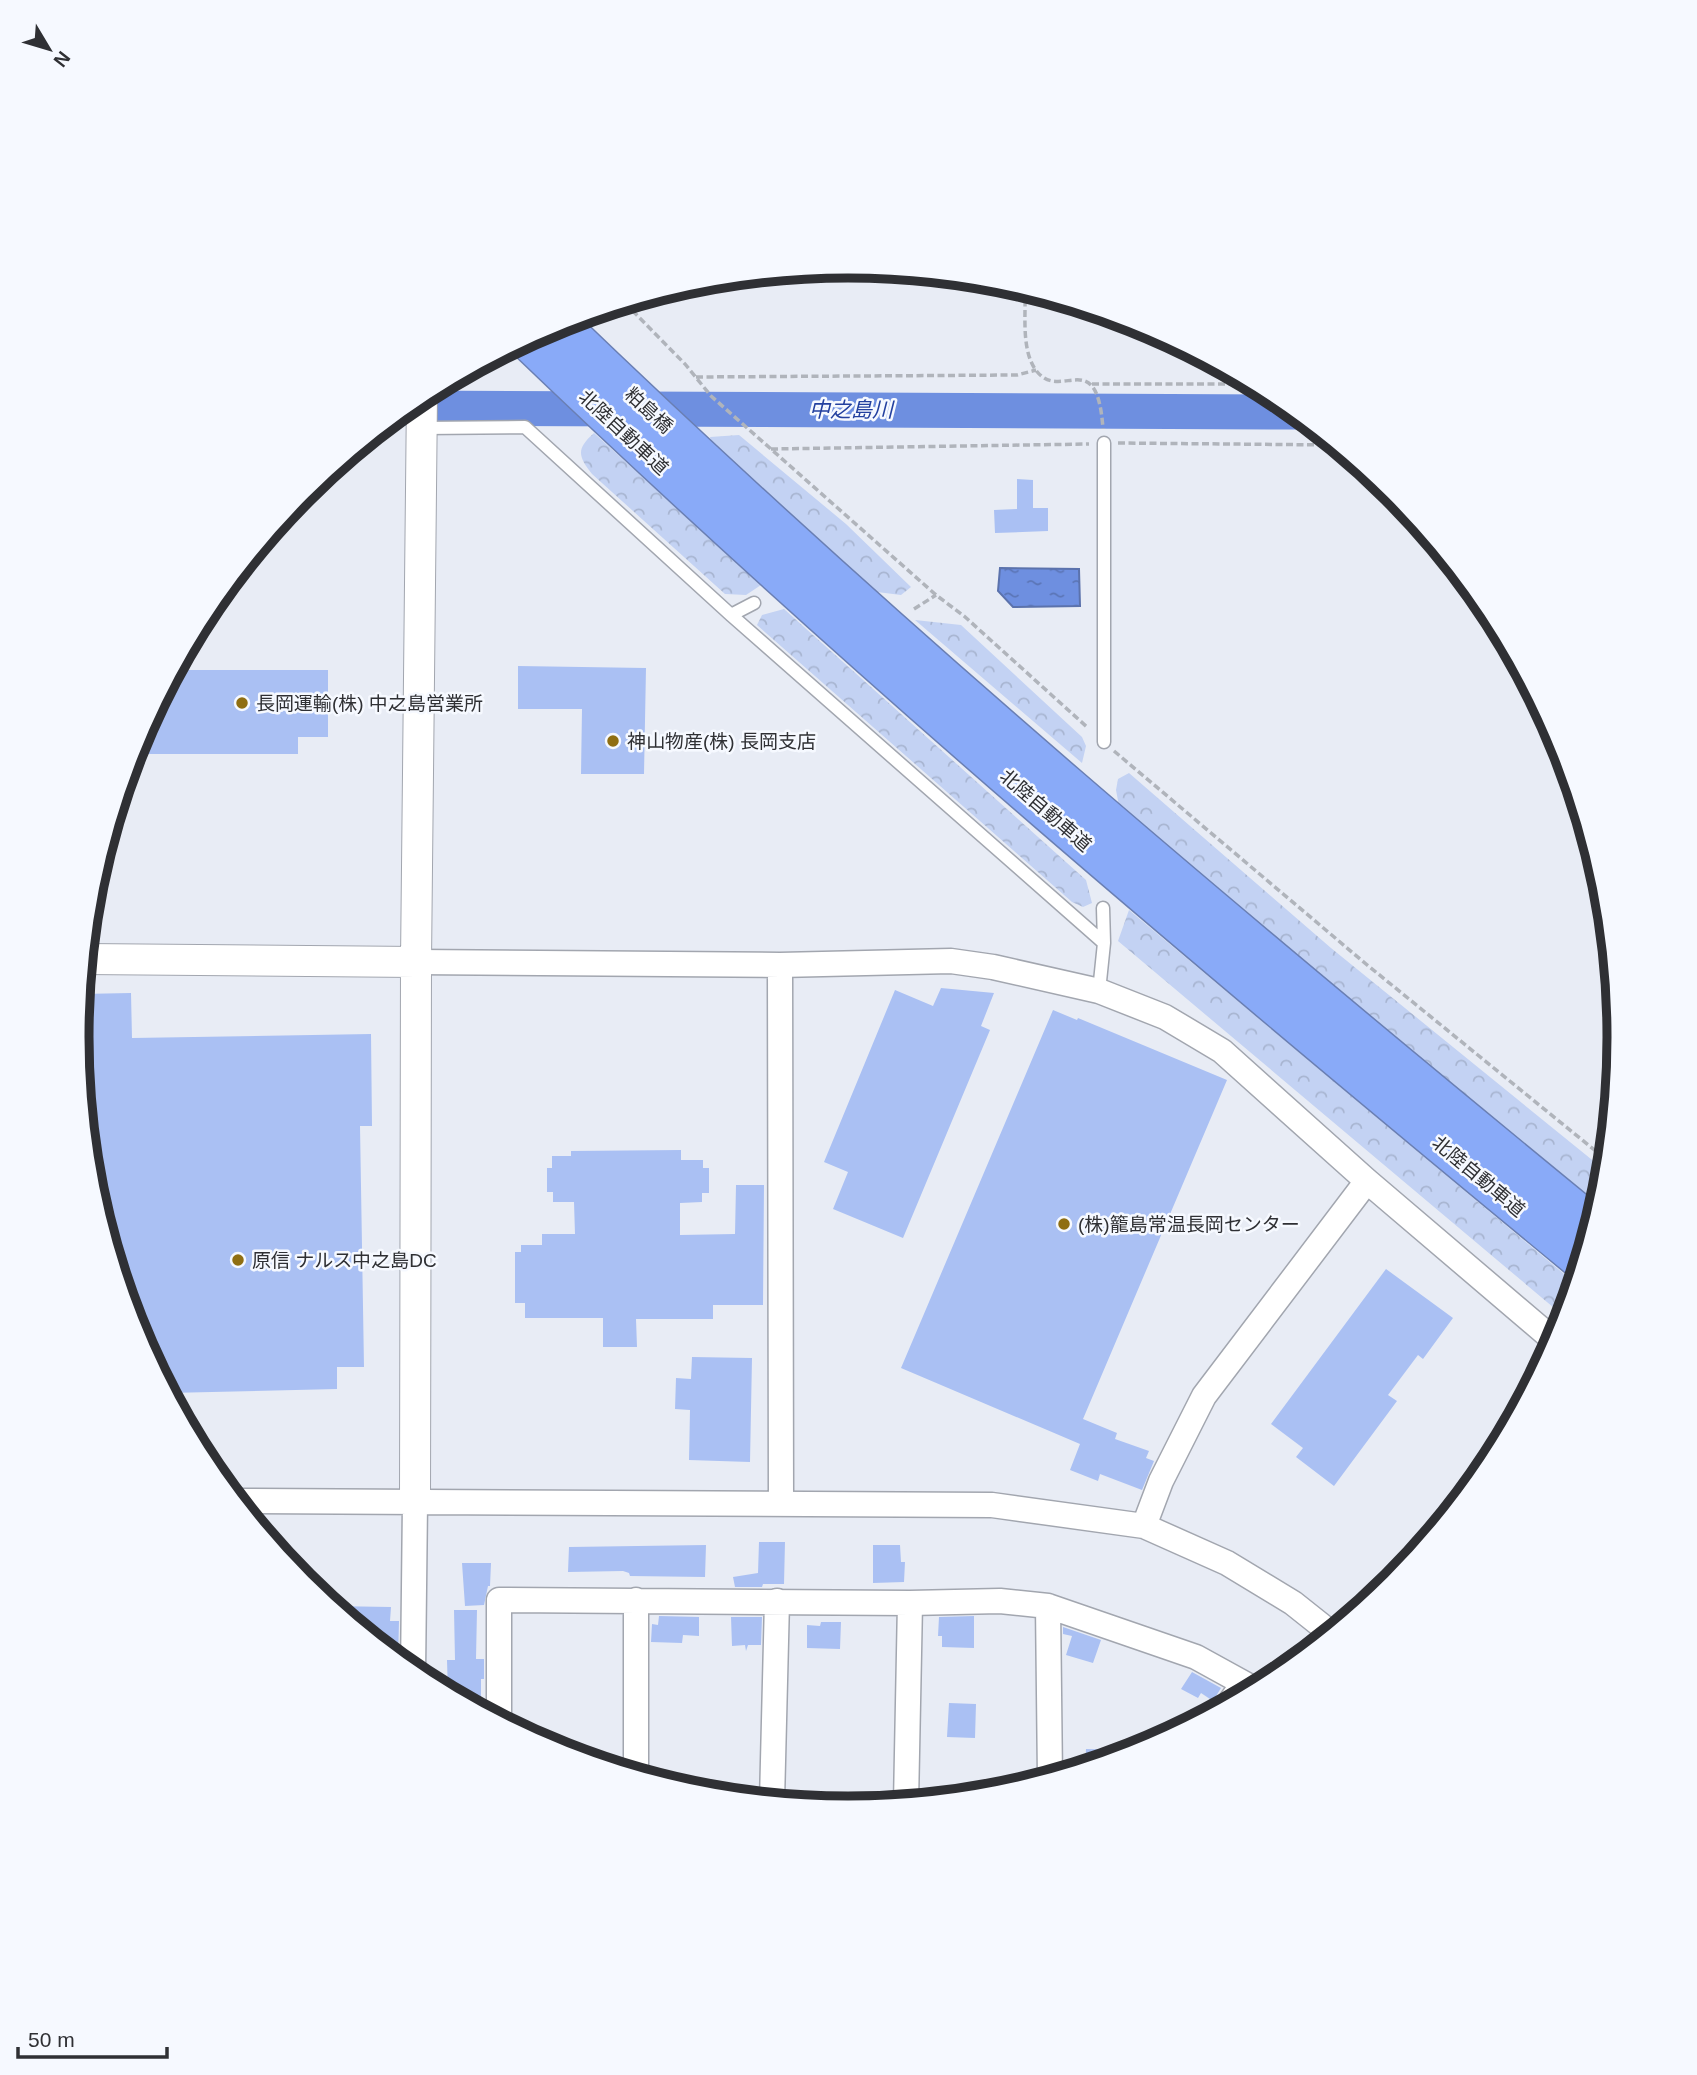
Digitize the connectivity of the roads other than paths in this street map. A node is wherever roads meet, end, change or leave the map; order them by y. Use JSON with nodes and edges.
{"nodes":[{"id":1,"x":574,"y":330,"type":"edge"},
{"id":2,"x":568,"y":332,"type":"edge"},
{"id":3,"x":534,"y":347,"type":"edge"},
{"id":4,"x":618,"y":381,"type":"junction"},
{"id":5,"x":422,"y":410,"type":"edge"},
{"id":6,"x":422,"y":428,"type":"junction"},
{"id":7,"x":680,"y":439,"type":"joint"},
{"id":8,"x":1104,"y":443,"type":"road end"},
{"id":9,"x":754,"y":603,"type":"dead end"},
{"id":10,"x":731,"y":615,"type":"junction"},
{"id":11,"x":1104,"y":742,"type":"road end"},
{"id":12,"x":1103,"y":908,"type":"dead end"},
{"id":13,"x":1104,"y":943,"type":"junction"},
{"id":14,"x":94,"y":959,"type":"edge"},
{"id":15,"x":416,"y":962,"type":"junction"},
{"id":16,"x":780,"y":965,"type":"junction"},
{"id":17,"x":1099,"y":991,"type":"junction"},
{"id":18,"x":1367,"y":1181,"type":"junction"},
{"id":19,"x":1585,"y":1219,"type":"edge"},
{"id":20,"x":1575,"y":1256,"type":"edge"},
{"id":21,"x":1547,"y":1334,"type":"edge"},
{"id":22,"x":247,"y":1501,"type":"edge"},
{"id":23,"x":415,"y":1503,"type":"junction"},
{"id":24,"x":781,"y":1504,"type":"junction"},
{"id":25,"x":1144,"y":1526,"type":"junction"},
{"id":26,"x":636,"y":1600,"type":"junction"},
{"id":27,"x":777,"y":1601,"type":"junction"},
{"id":28,"x":911,"y":1603,"type":"junction"},
{"id":29,"x":1048,"y":1606,"type":"junction"},
{"id":30,"x":1325,"y":1628,"type":"edge"},
{"id":31,"x":413,"y":1659,"type":"edge"},
{"id":32,"x":1245,"y":1684,"type":"edge"},
{"id":33,"x":499,"y":1711,"type":"edge"},
{"id":34,"x":635,"y":1766,"type":"edge"},
{"id":35,"x":1050,"y":1769,"type":"edge"},
{"id":36,"x":772,"y":1792,"type":"edge"},
{"id":37,"x":906,"y":1794,"type":"edge"}],
"edges":[{"from":1,"to":4,"type":"highway"},
{"from":2,"to":4,"type":"highway","name":"北陸自動車道"},
{"from":3,"to":20,"type":"highway","name":"北陸自動車道"},
{"from":4,"to":7,"type":"highway","name":"粕島橋"},
{"from":5,"to":6,"type":"street"},
{"from":6,"to":10,"type":"lane"},
{"from":6,"to":15,"type":"street"},
{"from":7,"to":19,"type":"highway","name":"北陸自動車道"},
{"from":8,"to":11,"type":"lane"},
{"from":9,"to":10,"type":"lane"},
{"from":10,"to":13,"type":"lane"},
{"from":12,"to":13,"type":"lane"},
{"from":13,"to":17,"type":"lane"},
{"from":14,"to":15,"type":"street"},
{"from":15,"to":16,"type":"street"},
{"from":15,"to":23,"type":"street"},
{"from":16,"to":17,"type":"street"},
{"from":16,"to":24,"type":"street"},
{"from":17,"to":18,"type":"street"},
{"from":18,"to":21,"type":"street"},
{"from":18,"to":25,"type":"street"},
{"from":22,"to":23,"type":"street"},
{"from":23,"to":24,"type":"street"},
{"from":23,"to":31,"type":"street"},
{"from":24,"to":25,"type":"street"},
{"from":25,"to":30,"type":"street"},
{"from":26,"to":27,"type":"street"},
{"from":26,"to":33,"type":"street"},
{"from":26,"to":34,"type":"street"},
{"from":27,"to":28,"type":"street"},
{"from":27,"to":36,"type":"street"},
{"from":28,"to":29,"type":"street"},
{"from":28,"to":37,"type":"street"},
{"from":29,"to":32,"type":"street"},
{"from":29,"to":35,"type":"street"}]}
